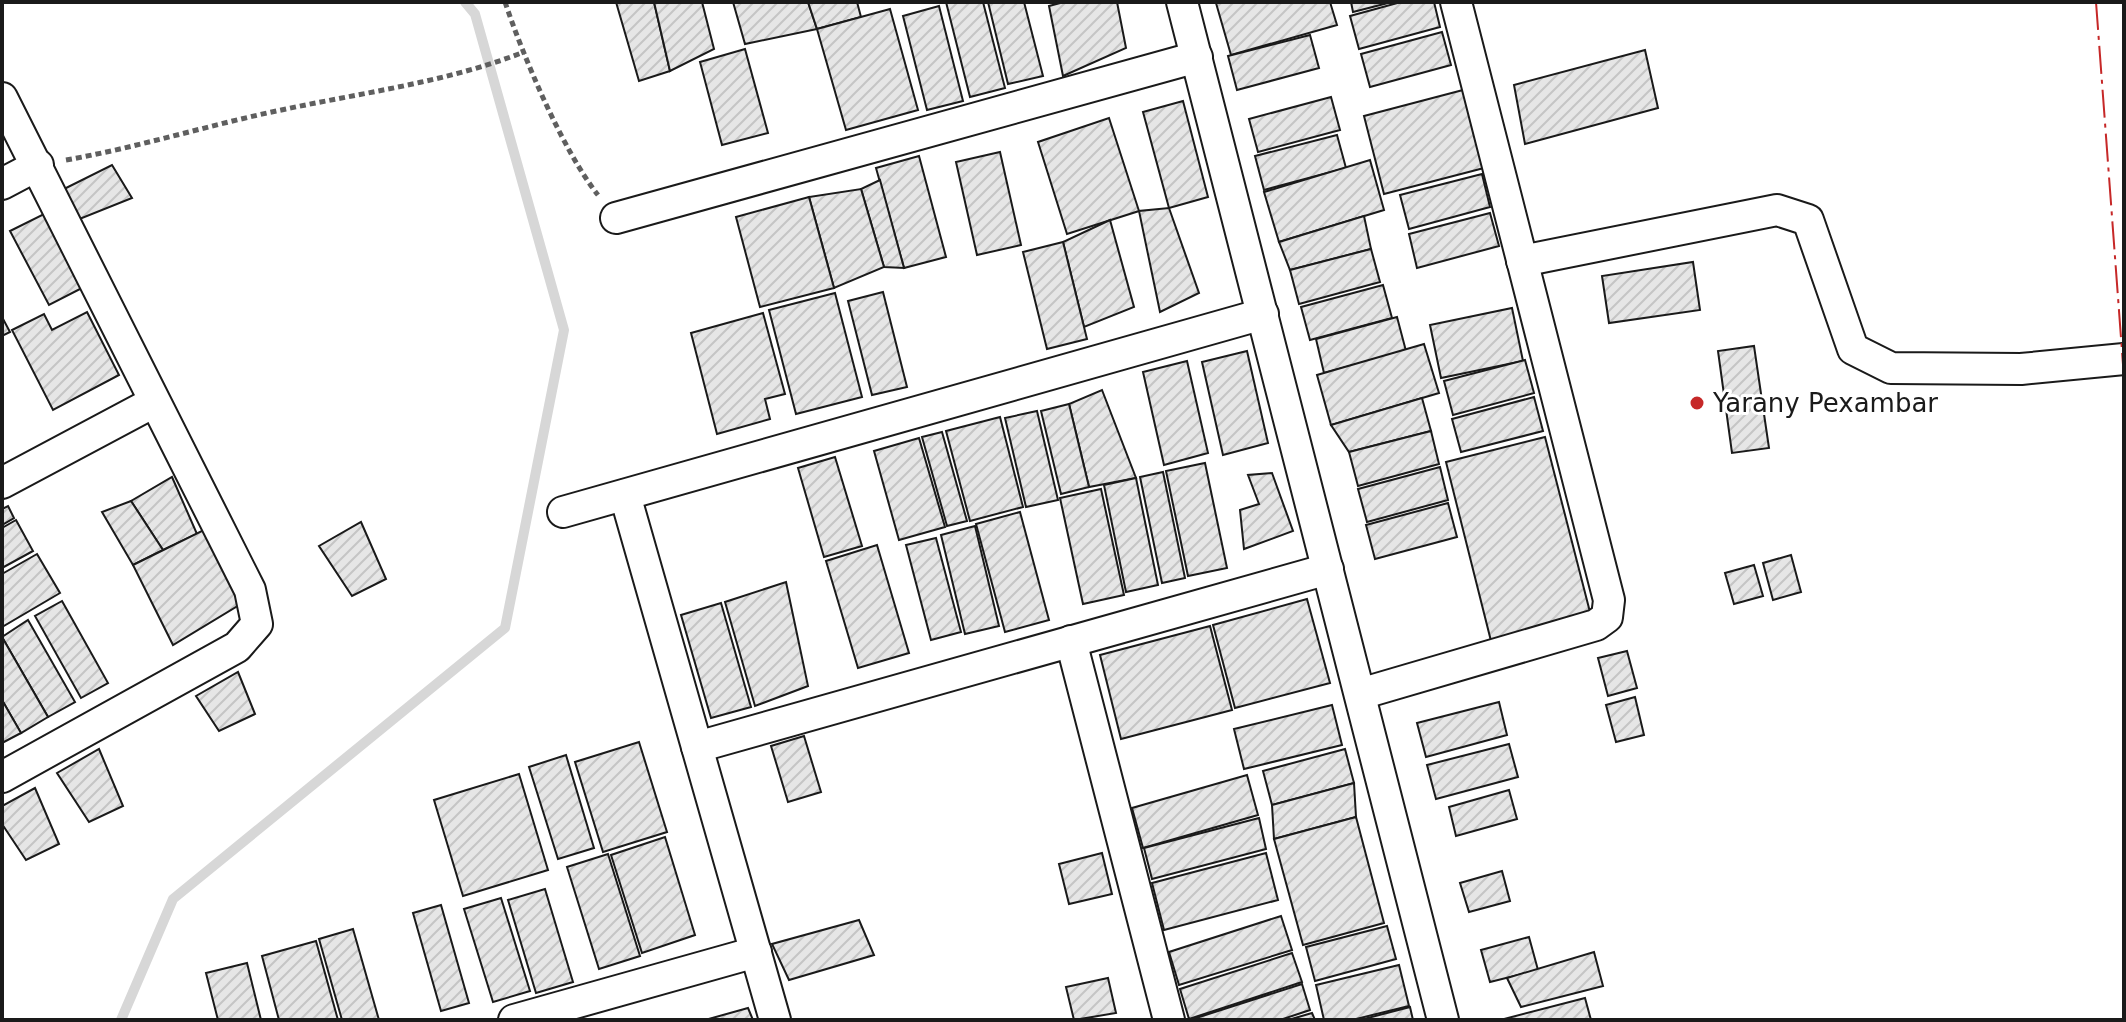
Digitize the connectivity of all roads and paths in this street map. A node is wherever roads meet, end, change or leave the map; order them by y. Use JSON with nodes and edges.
{"nodes":[{"id":1,"x":505,"y":2,"type":"edge"},
{"id":2,"x":1182,"y":2,"type":"edge"},
{"id":3,"x":1456,"y":2,"type":"edge"},
{"id":4,"x":524,"y":52,"type":"junction"},
{"id":5,"x":1197,"y":57,"type":"junction"},
{"id":6,"x":2,"y":98,"type":"edge"},
{"id":7,"x":38,"y":165,"type":"junction"},
{"id":8,"x":2,"y":184,"type":"edge"},
{"id":9,"x":616,"y":218,"type":"joint"},
{"id":10,"x":1522,"y":261,"type":"junction"},
{"id":11,"x":1263,"y":314,"type":"junction"},
{"id":12,"x":2124,"y":359,"type":"edge"},
{"id":13,"x":154,"y":402,"type":"junction"},
{"id":14,"x":2,"y":483,"type":"edge"},
{"id":15,"x":625,"y":495,"type":"junction"},
{"id":16,"x":563,"y":512,"type":"dead end"},
{"id":17,"x":1328,"y":569,"type":"junction"},
{"id":18,"x":1071,"y":641,"type":"junction"},
{"id":19,"x":1360,"y":694,"type":"junction"},
{"id":20,"x":697,"y":747,"type":"junction"},
{"id":21,"x":2,"y":777,"type":"edge"},
{"id":22,"x":756,"y":952,"type":"junction"},
{"id":23,"x":514,"y":1020,"type":"edge"},
{"id":24,"x":775,"y":1020,"type":"edge"},
{"id":25,"x":1169,"y":1020,"type":"edge"},
{"id":26,"x":1443,"y":1020,"type":"edge"}],
"edges":[{"from":1,"to":4,"type":"path"},
{"from":2,"to":5,"type":"street"},
{"from":3,"to":10,"type":"street"},
{"from":4,"to":7,"type":"path"},
{"from":4,"to":9,"type":"path"},
{"from":5,"to":9,"type":"street"},
{"from":5,"to":11,"type":"street"},
{"from":6,"to":7,"type":"street"},
{"from":7,"to":8,"type":"street"},
{"from":7,"to":13,"type":"street"},
{"from":10,"to":12,"type":"street"},
{"from":10,"to":19,"type":"street"},
{"from":11,"to":15,"type":"street"},
{"from":11,"to":17,"type":"street"},
{"from":13,"to":14,"type":"street"},
{"from":13,"to":21,"type":"street"},
{"from":15,"to":16,"type":"street"},
{"from":15,"to":20,"type":"street"},
{"from":17,"to":18,"type":"street"},
{"from":17,"to":19,"type":"street"},
{"from":18,"to":20,"type":"street"},
{"from":18,"to":25,"type":"street"},
{"from":19,"to":26,"type":"street"},
{"from":20,"to":22,"type":"street"},
{"from":22,"to":23,"type":"street"},
{"from":22,"to":24,"type":"street"}]}
